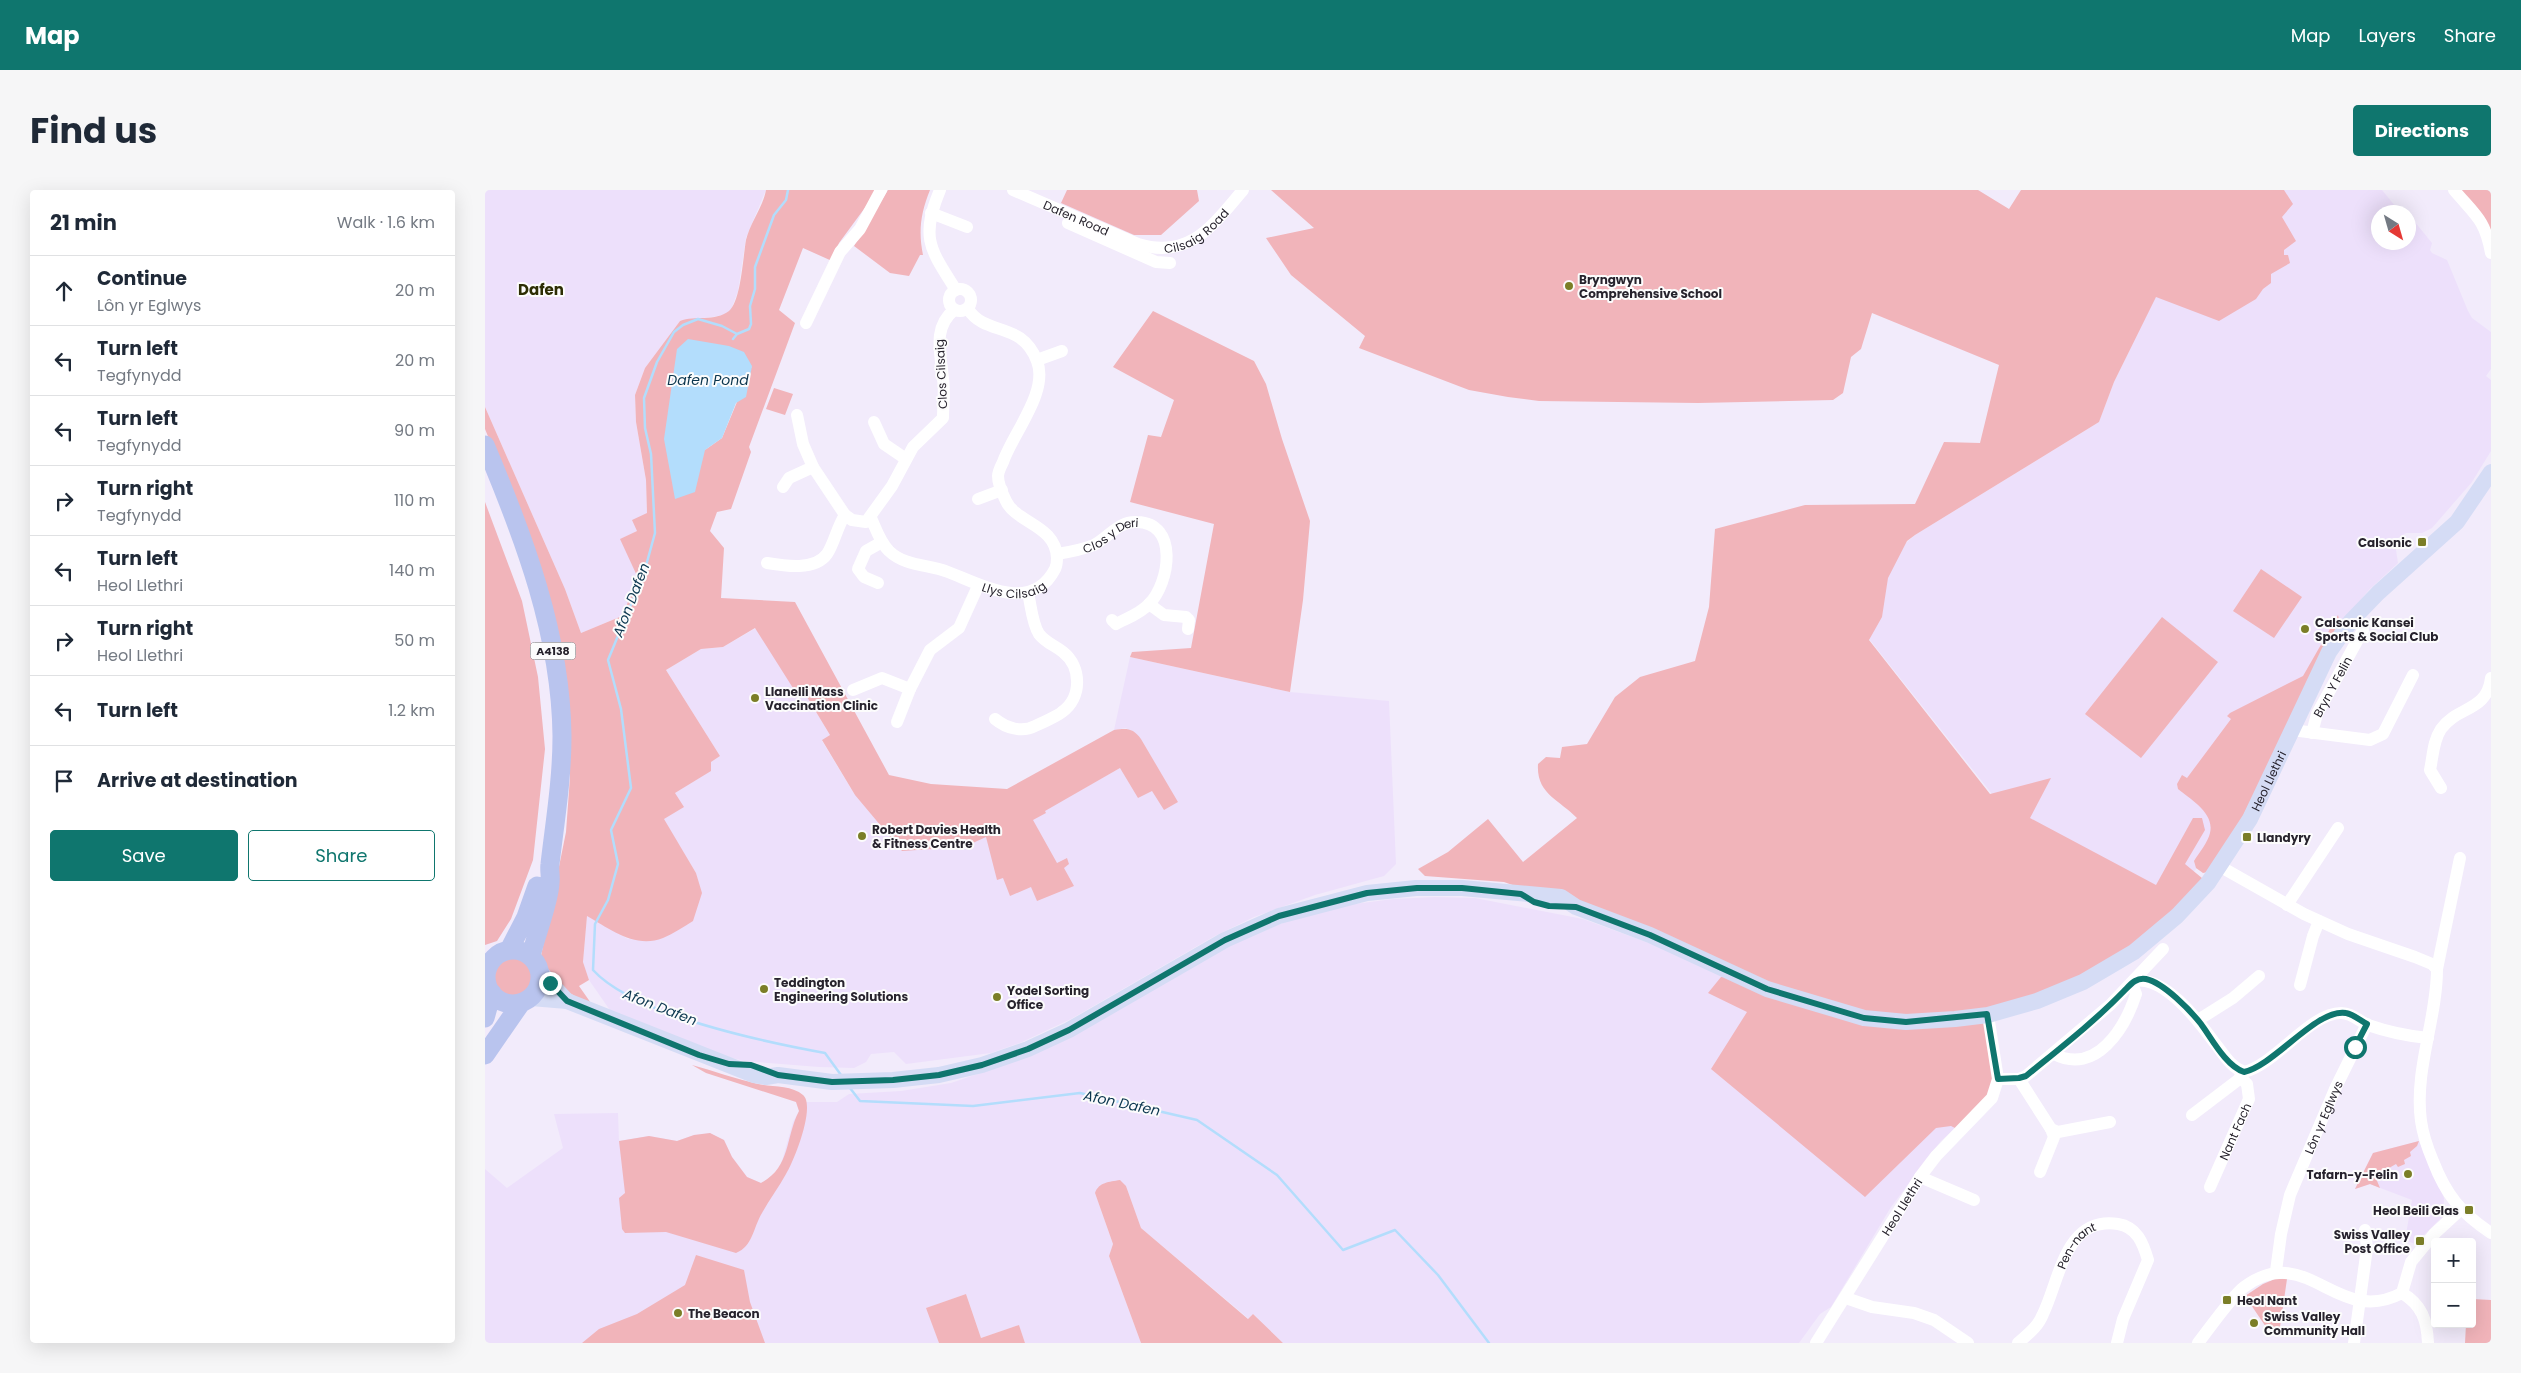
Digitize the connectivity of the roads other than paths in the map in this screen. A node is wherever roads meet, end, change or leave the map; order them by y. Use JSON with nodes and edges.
{"nodes":[{"id":1,"x":881,"y":190,"type":"edge"},
{"id":2,"x":940,"y":190,"type":"edge"},
{"id":3,"x":1013,"y":190,"type":"edge"},
{"id":4,"x":1243,"y":190,"type":"edge"},
{"id":5,"x":2456,"y":192,"type":"edge"},
{"id":6,"x":1051,"y":207,"type":"junction"},
{"id":7,"x":931,"y":213,"type":"junction"},
{"id":8,"x":967,"y":227,"type":"dead end"},
{"id":9,"x":1138,"y":244,"type":"joint"},
{"id":10,"x":2491,"y":253,"type":"edge"},
{"id":11,"x":1170,"y":263,"type":"dead end"},
{"id":12,"x":957,"y":290,"type":"junction"},
{"id":13,"x":968,"y":309,"type":"junction"},
{"id":14,"x":954,"y":310,"type":"junction"},
{"id":15,"x":805,"y":323,"type":"dead end"},
{"id":16,"x":1062,"y":351,"type":"dead end"},
{"id":17,"x":1037,"y":360,"type":"junction"},
{"id":18,"x":797,"y":416,"type":"dead end"},
{"id":19,"x":874,"y":422,"type":"dead end"},
{"id":20,"x":485,"y":445,"type":"edge"},
{"id":21,"x":906,"y":459,"type":"junction"},
{"id":22,"x":813,"y":467,"type":"junction"},
{"id":23,"x":2491,"y":472,"type":"edge"},
{"id":24,"x":783,"y":487,"type":"dead end"},
{"id":25,"x":1003,"y":490,"type":"junction"},
{"id":26,"x":978,"y":499,"type":"dead end"},
{"id":27,"x":845,"y":515,"type":"junction"},
{"id":28,"x":871,"y":518,"type":"junction"},
{"id":29,"x":882,"y":542,"type":"junction"},
{"id":30,"x":1057,"y":554,"type":"junction"},
{"id":31,"x":767,"y":562,"type":"dead end"},
{"id":32,"x":878,"y":583,"type":"dead end"},
{"id":33,"x":978,"y":586,"type":"junction"},
{"id":34,"x":1028,"y":593,"type":"junction"},
{"id":35,"x":1149,"y":604,"type":"junction"},
{"id":36,"x":2358,"y":613,"type":"junction"},
{"id":37,"x":1112,"y":620,"type":"dead end"},
{"id":38,"x":1188,"y":629,"type":"dead end"},
{"id":39,"x":2413,"y":675,"type":"dead end"},
{"id":40,"x":2491,"y":678,"type":"edge"},
{"id":41,"x":910,"y":689,"type":"junction"},
{"id":42,"x":853,"y":690,"type":"dead end"},
{"id":43,"x":995,"y":719,"type":"dead end"},
{"id":44,"x":897,"y":722,"type":"dead end"},
{"id":45,"x":2292,"y":730,"type":"junction"},
{"id":46,"x":2312,"y":733,"type":"junction"},
{"id":47,"x":2441,"y":788,"type":"dead end"},
{"id":48,"x":2339,"y":828,"type":"dead end"},
{"id":49,"x":2460,"y":858,"type":"dead end"},
{"id":50,"x":549,"y":866,"type":"junction"},
{"id":51,"x":2221,"y":866,"type":"junction"},
{"id":52,"x":2287,"y":905,"type":"junction"},
{"id":53,"x":2319,"y":921,"type":"junction"},
{"id":54,"x":2163,"y":948,"type":"dead end"},
{"id":55,"x":509,"y":950,"type":"junction"},
{"id":56,"x":531,"y":956,"type":"junction"},
{"id":57,"x":2437,"y":969,"type":"junction"},
{"id":58,"x":540,"y":972,"type":"junction"},
{"id":59,"x":2259,"y":976,"type":"dead end"},
{"id":60,"x":2133,"y":982,"type":"junction"},
{"id":61,"x":2299,"y":985,"type":"dead end"},
{"id":62,"x":492,"y":993,"type":"junction"},
{"id":63,"x":526,"y":1000,"type":"junction"},
{"id":64,"x":567,"y":1001,"type":"junction"},
{"id":65,"x":1987,"y":1014,"type":"junction"},
{"id":66,"x":485,"y":1018,"type":"edge"},
{"id":67,"x":2198,"y":1020,"type":"junction"},
{"id":68,"x":2367,"y":1024,"type":"junction"},
{"id":69,"x":2428,"y":1038,"type":"junction"},
{"id":70,"x":485,"y":1054,"type":"edge"},
{"id":71,"x":2054,"y":1054,"type":"junction"},
{"id":72,"x":2242,"y":1074,"type":"junction"},
{"id":73,"x":2019,"y":1078,"type":"junction"},
{"id":74,"x":1998,"y":1079,"type":"junction"},
{"id":75,"x":2192,"y":1115,"type":"dead end"},
{"id":76,"x":2110,"y":1122,"type":"dead end"},
{"id":77,"x":2051,"y":1129,"type":"junction"},
{"id":78,"x":2040,"y":1172,"type":"dead end"},
{"id":79,"x":1920,"y":1177,"type":"junction"},
{"id":80,"x":2210,"y":1187,"type":"dead end"},
{"id":81,"x":1974,"y":1200,"type":"dead end"},
{"id":82,"x":2460,"y":1210,"type":"junction"},
{"id":83,"x":2365,"y":1230,"type":"dead end"},
{"id":84,"x":2491,"y":1233,"type":"edge"},
{"id":85,"x":2276,"y":1271,"type":"junction"},
{"id":86,"x":2402,"y":1293,"type":"junction"},
{"id":87,"x":1846,"y":1298,"type":"junction"},
{"id":88,"x":2361,"y":1301,"type":"junction"},
{"id":89,"x":2032,"y":1338,"type":"edge"},
{"id":90,"x":1816,"y":1343,"type":"edge"},
{"id":91,"x":1968,"y":1343,"type":"edge"},
{"id":92,"x":2018,"y":1343,"type":"edge"},
{"id":93,"x":2117,"y":1343,"type":"edge"},
{"id":94,"x":2198,"y":1343,"type":"edge"},
{"id":95,"x":2354,"y":1343,"type":"edge"},
{"id":96,"x":2428,"y":1343,"type":"edge"}],
"edges":[{"from":1,"to":15,"type":"street"},
{"from":2,"to":7,"type":"street"},
{"from":3,"to":6,"type":"street","name":"Dafen Road"},
{"from":4,"to":9,"type":"street","name":"Cilsaig Road"},
{"from":5,"to":10,"type":"street"},
{"from":6,"to":9,"type":"street","name":"Dafen Road"},
{"from":6,"to":11,"type":"street"},
{"from":7,"to":8,"type":"street"},
{"from":7,"to":12,"type":"street"},
{"from":12,"to":13,"type":"street"},
{"from":12,"to":14,"type":"street"},
{"from":13,"to":14,"type":"street"},
{"from":13,"to":17,"type":"street"},
{"from":14,"to":21,"type":"street","name":"Clos Cilsaig"},
{"from":16,"to":17,"type":"street"},
{"from":17,"to":25,"type":"street"},
{"from":18,"to":22,"type":"street"},
{"from":19,"to":21,"type":"street"},
{"from":20,"to":50,"type":"highway","number":"A4138"},
{"from":21,"to":28,"type":"street","name":"Clos Cilsaig"},
{"from":22,"to":24,"type":"street"},
{"from":22,"to":27,"type":"street"},
{"from":23,"to":36,"type":"main road","name":"Heol Llethri"},
{"from":25,"to":26,"type":"street"},
{"from":25,"to":30,"type":"street"},
{"from":27,"to":28,"type":"street"},
{"from":27,"to":31,"type":"street"},
{"from":28,"to":29,"type":"street","name":"Llys Cilsaig"},
{"from":29,"to":32,"type":"street"},
{"from":29,"to":33,"type":"street","name":"Llys Cilsaig"},
{"from":30,"to":34,"type":"street","name":"Llys Cilsaig"},
{"from":30,"to":35,"type":"street","name":"Clos y Deri"},
{"from":33,"to":34,"type":"street","name":"Llys Cilsaig"},
{"from":33,"to":41,"type":"street"},
{"from":34,"to":43,"type":"street"},
{"from":35,"to":37,"type":"street","name":"Clos y Deri"},
{"from":35,"to":38,"type":"street"},
{"from":36,"to":45,"type":"main road","name":"Heol Llethri"},
{"from":36,"to":46,"type":"street","name":"Bryn Y Felin"},
{"from":39,"to":46,"type":"street","name":"Bryn Y Felin"},
{"from":40,"to":47,"type":"street"},
{"from":41,"to":42,"type":"street"},
{"from":41,"to":44,"type":"street"},
{"from":45,"to":46,"type":"street","name":"Bryn Y Felin"},
{"from":45,"to":51,"type":"main road","name":"Heol Llethri"},
{"from":48,"to":52,"type":"street"},
{"from":49,"to":57,"type":"street"},
{"from":50,"to":55,"type":"highway","number":"A4138"},
{"from":50,"to":56,"type":"highway","number":"A4138"},
{"from":51,"to":52,"type":"street"},
{"from":51,"to":65,"type":"main road","name":"Heol Llethri"},
{"from":52,"to":53,"type":"street"},
{"from":53,"to":57,"type":"street"},
{"from":53,"to":61,"type":"street"},
{"from":54,"to":60,"type":"street"},
{"from":55,"to":56,"type":"highway"},
{"from":55,"to":62,"type":"highway"},
{"from":56,"to":58,"type":"highway"},
{"from":57,"to":69,"type":"street"},
{"from":58,"to":63,"type":"highway"},
{"from":58,"to":64,"type":"main road"},
{"from":59,"to":67,"type":"street"},
{"from":60,"to":67,"type":"street"},
{"from":60,"to":71,"type":"street"},
{"from":60,"to":71,"type":"street"},
{"from":62,"to":63,"type":"highway"},
{"from":62,"to":66,"type":"highway"},
{"from":63,"to":64,"type":"main road"},
{"from":63,"to":70,"type":"highway"},
{"from":64,"to":65,"type":"main road","name":"Heol Llethri"},
{"from":65,"to":74,"type":"street"},
{"from":67,"to":72,"type":"street"},
{"from":68,"to":69,"type":"street"},
{"from":68,"to":72,"type":"street"},
{"from":68,"to":85,"type":"street","name":"Lôn yr Eglwys"},
{"from":69,"to":82,"type":"street"},
{"from":71,"to":73,"type":"street"},
{"from":72,"to":75,"type":"street"},
{"from":72,"to":80,"type":"street","name":"Nant Fach"},
{"from":73,"to":74,"type":"street"},
{"from":73,"to":77,"type":"street"},
{"from":74,"to":79,"type":"street","name":"Heol Llethri"},
{"from":76,"to":77,"type":"street"},
{"from":77,"to":78,"type":"street"},
{"from":79,"to":81,"type":"street"},
{"from":79,"to":87,"type":"street","name":"Heol Llethri"},
{"from":82,"to":84,"type":"street"},
{"from":82,"to":86,"type":"street"},
{"from":83,"to":88,"type":"street"},
{"from":85,"to":88,"type":"street"},
{"from":85,"to":94,"type":"street"},
{"from":86,"to":88,"type":"street"},
{"from":86,"to":96,"type":"street"},
{"from":87,"to":90,"type":"street","name":"Heol Llethri"},
{"from":87,"to":91,"type":"street"},
{"from":88,"to":95,"type":"street"},
{"from":89,"to":92,"type":"street","name":"Pen-nant"},
{"from":89,"to":93,"type":"street","name":"Pen-nant"}]}
